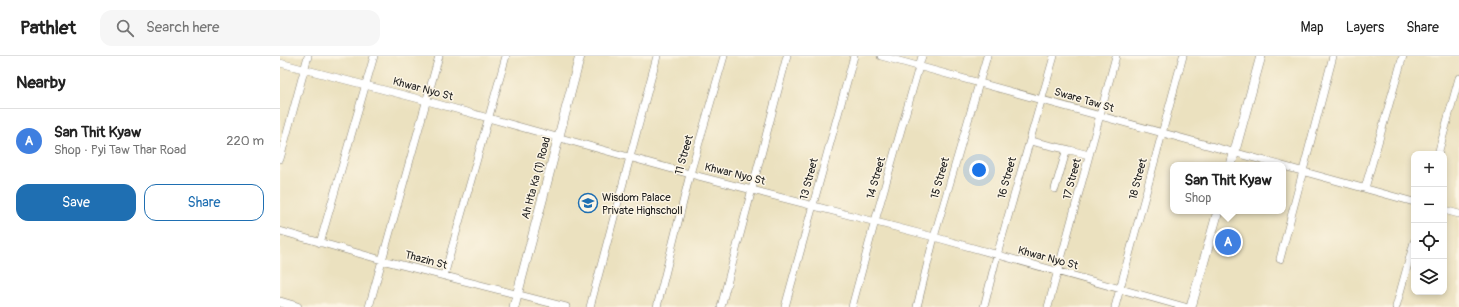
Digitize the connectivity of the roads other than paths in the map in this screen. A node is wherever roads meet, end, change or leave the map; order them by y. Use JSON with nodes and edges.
{"nodes":[{"id":1,"x":308,"y":56,"type":"edge"},
{"id":2,"x":374,"y":56,"type":"edge"},
{"id":3,"x":439,"y":56,"type":"edge"},
{"id":4,"x":506,"y":56,"type":"edge"},
{"id":5,"x":580,"y":56,"type":"edge"},
{"id":6,"x":657,"y":56,"type":"edge"},
{"id":7,"x":724,"y":56,"type":"edge"},
{"id":8,"x":787,"y":56,"type":"edge"},
{"id":9,"x":854,"y":56,"type":"edge"},
{"id":10,"x":881,"y":56,"type":"edge"},
{"id":11,"x":922,"y":56,"type":"edge"},
{"id":12,"x":987,"y":56,"type":"edge"},
{"id":13,"x":1054,"y":56,"type":"edge"},
{"id":14,"x":1116,"y":56,"type":"edge"},
{"id":15,"x":1183,"y":56,"type":"edge"},
{"id":16,"x":1261,"y":56,"type":"edge"},
{"id":17,"x":1333,"y":56,"type":"edge"},
{"id":18,"x":1403,"y":56,"type":"edge"},
{"id":19,"x":280,"y":63,"type":"edge"},
{"id":20,"x":920,"y":66,"type":"junction"},
{"id":21,"x":304,"y":70,"type":"junction"},
{"id":22,"x":1459,"y":78,"type":"edge"},
{"id":23,"x":979,"y":83,"type":"junction"},
{"id":24,"x":366,"y":86,"type":"junction"},
{"id":25,"x":1041,"y":99,"type":"junction"},
{"id":26,"x":427,"y":101,"type":"junction"},
{"id":27,"x":1100,"y":116,"type":"junction"},
{"id":28,"x":488,"y":119,"type":"junction"},
{"id":29,"x":1162,"y":133,"type":"junction"},
{"id":30,"x":559,"y":138,"type":"junction"},
{"id":31,"x":1030,"y":141,"type":"junction"},
{"id":32,"x":1070,"y":150,"type":"junction"},
{"id":33,"x":1439,"y":151,"type":"edge"},
{"id":34,"x":1234,"y":152,"type":"junction"},
{"id":35,"x":1090,"y":155,"type":"junction"},
{"id":36,"x":630,"y":157,"type":"junction"},
{"id":37,"x":280,"y":159,"type":"edge"},
{"id":38,"x":1232,"y":162,"type":"edge"},
{"id":39,"x":1269,"y":162,"type":"edge"},
{"id":40,"x":1286,"y":167,"type":"edge"},
{"id":41,"x":1302,"y":171,"type":"junction"},
{"id":42,"x":690,"y":174,"type":"junction"},
{"id":43,"x":1365,"y":188,"type":"junction"},
{"id":44,"x":1055,"y":189,"type":"dead end"},
{"id":45,"x":751,"y":190,"type":"junction"},
{"id":46,"x":1411,"y":201,"type":"edge"},
{"id":47,"x":813,"y":206,"type":"junction"},
{"id":48,"x":1447,"y":211,"type":"edge"},
{"id":49,"x":1217,"y":214,"type":"edge"},
{"id":50,"x":1459,"y":214,"type":"edge"},
{"id":51,"x":875,"y":221,"type":"junction"},
{"id":52,"x":280,"y":232,"type":"edge"},
{"id":53,"x":934,"y":237,"type":"junction"},
{"id":54,"x":320,"y":243,"type":"junction"},
{"id":55,"x":1411,"y":253,"type":"edge"},
{"id":56,"x":997,"y":256,"type":"junction"},
{"id":57,"x":1280,"y":259,"type":"dead end"},
{"id":58,"x":382,"y":260,"type":"junction"},
{"id":59,"x":1058,"y":272,"type":"junction"},
{"id":60,"x":444,"y":276,"type":"junction"},
{"id":61,"x":1120,"y":288,"type":"junction"},
{"id":62,"x":517,"y":295,"type":"junction"},
{"id":63,"x":280,"y":302,"type":"edge"},
{"id":64,"x":297,"y":307,"type":"edge"},
{"id":65,"x":369,"y":307,"type":"edge"},
{"id":66,"x":514,"y":307,"type":"edge"},
{"id":67,"x":566,"y":307,"type":"edge"},
{"id":68,"x":590,"y":307,"type":"edge"},
{"id":69,"x":657,"y":307,"type":"edge"},
{"id":70,"x":721,"y":307,"type":"edge"},
{"id":71,"x":786,"y":307,"type":"edge"},
{"id":72,"x":852,"y":307,"type":"edge"},
{"id":73,"x":917,"y":307,"type":"edge"},
{"id":74,"x":984,"y":307,"type":"edge"},
{"id":75,"x":1048,"y":307,"type":"edge"},
{"id":76,"x":1115,"y":307,"type":"edge"},
{"id":77,"x":1185,"y":307,"type":"edge"},
{"id":78,"x":1191,"y":307,"type":"edge"},
{"id":79,"x":1396,"y":307,"type":"edge"}],
"edges":[{"from":1,"to":21,"type":"street"},
{"from":2,"to":24,"type":"street"},
{"from":3,"to":26,"type":"street"},
{"from":4,"to":28,"type":"street"},
{"from":5,"to":30,"type":"street","name":"Ah Hta Ka (1) Road"},
{"from":6,"to":36,"type":"street"},
{"from":7,"to":42,"type":"street","name":"11 Street"},
{"from":8,"to":45,"type":"street"},
{"from":9,"to":47,"type":"street","name":"13 Street"},
{"from":10,"to":20,"type":"street","name":"Sware Taw St"},
{"from":11,"to":20,"type":"street","name":"14 Street"},
{"from":12,"to":23,"type":"street","name":"15 Street"},
{"from":13,"to":25,"type":"street","name":"16 Street"},
{"from":14,"to":27,"type":"street","name":"17 Street"},
{"from":15,"to":29,"type":"street","name":"18 Street"},
{"from":16,"to":34,"type":"street"},
{"from":17,"to":41,"type":"street"},
{"from":18,"to":43,"type":"street"},
{"from":19,"to":21,"type":"street","name":"Khwar Nyo St"},
{"from":20,"to":23,"type":"street","name":"Sware Taw St"},
{"from":20,"to":51,"type":"street","name":"14 Street"},
{"from":21,"to":24,"type":"street","name":"Khwar Nyo St"},
{"from":21,"to":37,"type":"street"},
{"from":22,"to":33,"type":"street"},
{"from":23,"to":25,"type":"street","name":"Sware Taw St"},
{"from":23,"to":53,"type":"street","name":"15 Street"},
{"from":24,"to":26,"type":"street","name":"Khwar Nyo St"},
{"from":24,"to":54,"type":"street"},
{"from":25,"to":27,"type":"street","name":"Sware Taw St"},
{"from":25,"to":31,"type":"street","name":"16 Street"},
{"from":26,"to":28,"type":"street","name":"Khwar Nyo St"},
{"from":26,"to":58,"type":"street"},
{"from":27,"to":29,"type":"street","name":"Sware Taw St"},
{"from":27,"to":35,"type":"street","name":"17 Street"},
{"from":28,"to":30,"type":"street","name":"Khwar Nyo St"},
{"from":28,"to":60,"type":"street"},
{"from":29,"to":34,"type":"street","name":"Sware Taw St"},
{"from":29,"to":61,"type":"street","name":"18 Street"},
{"from":30,"to":36,"type":"street","name":"Khwar Nyo St"},
{"from":30,"to":62,"type":"street","name":"Ah Hta Ka (1) Road"},
{"from":31,"to":32,"type":"street"},
{"from":31,"to":56,"type":"street","name":"16 Street"},
{"from":32,"to":35,"type":"street"},
{"from":32,"to":44,"type":"street"},
{"from":34,"to":38,"type":"street"},
{"from":34,"to":39,"type":"street","name":"Sware Taw St"},
{"from":35,"to":59,"type":"street","name":"17 Street"},
{"from":36,"to":42,"type":"street","name":"Khwar Nyo St"},
{"from":36,"to":68,"type":"street"},
{"from":40,"to":41,"type":"street"},
{"from":41,"to":43,"type":"street"},
{"from":41,"to":57,"type":"street"},
{"from":42,"to":45,"type":"street","name":"Khwar Nyo St"},
{"from":42,"to":69,"type":"street","name":"11 Street"},
{"from":43,"to":46,"type":"street"},
{"from":45,"to":47,"type":"street","name":"Khwar Nyo St"},
{"from":45,"to":70,"type":"street"},
{"from":47,"to":51,"type":"street","name":"Khwar Nyo St"},
{"from":47,"to":71,"type":"street","name":"13 Street"},
{"from":48,"to":50,"type":"street"},
{"from":49,"to":78,"type":"street"},
{"from":51,"to":53,"type":"street","name":"Khwar Nyo St"},
{"from":51,"to":72,"type":"street","name":"14 Street"},
{"from":52,"to":54,"type":"street","name":"Thazin St"},
{"from":53,"to":56,"type":"street","name":"Khwar Nyo St"},
{"from":53,"to":73,"type":"street","name":"15 Street"},
{"from":54,"to":58,"type":"street","name":"Thazin St"},
{"from":55,"to":79,"type":"street"},
{"from":56,"to":59,"type":"street","name":"Khwar Nyo St"},
{"from":56,"to":74,"type":"street","name":"16 Street"},
{"from":58,"to":60,"type":"street","name":"Thazin St"},
{"from":58,"to":65,"type":"street"},
{"from":59,"to":61,"type":"street","name":"Khwar Nyo St"},
{"from":59,"to":75,"type":"street","name":"17 Street"},
{"from":60,"to":62,"type":"street","name":"Thazin St"},
{"from":61,"to":76,"type":"street","name":"18 Street"},
{"from":61,"to":77,"type":"street","name":"Khwar Nyo St"},
{"from":62,"to":66,"type":"street","name":"Ah Hta Ka (1) Road"},
{"from":62,"to":67,"type":"street","name":"Thazin St"},
{"from":63,"to":64,"type":"street"}]}
